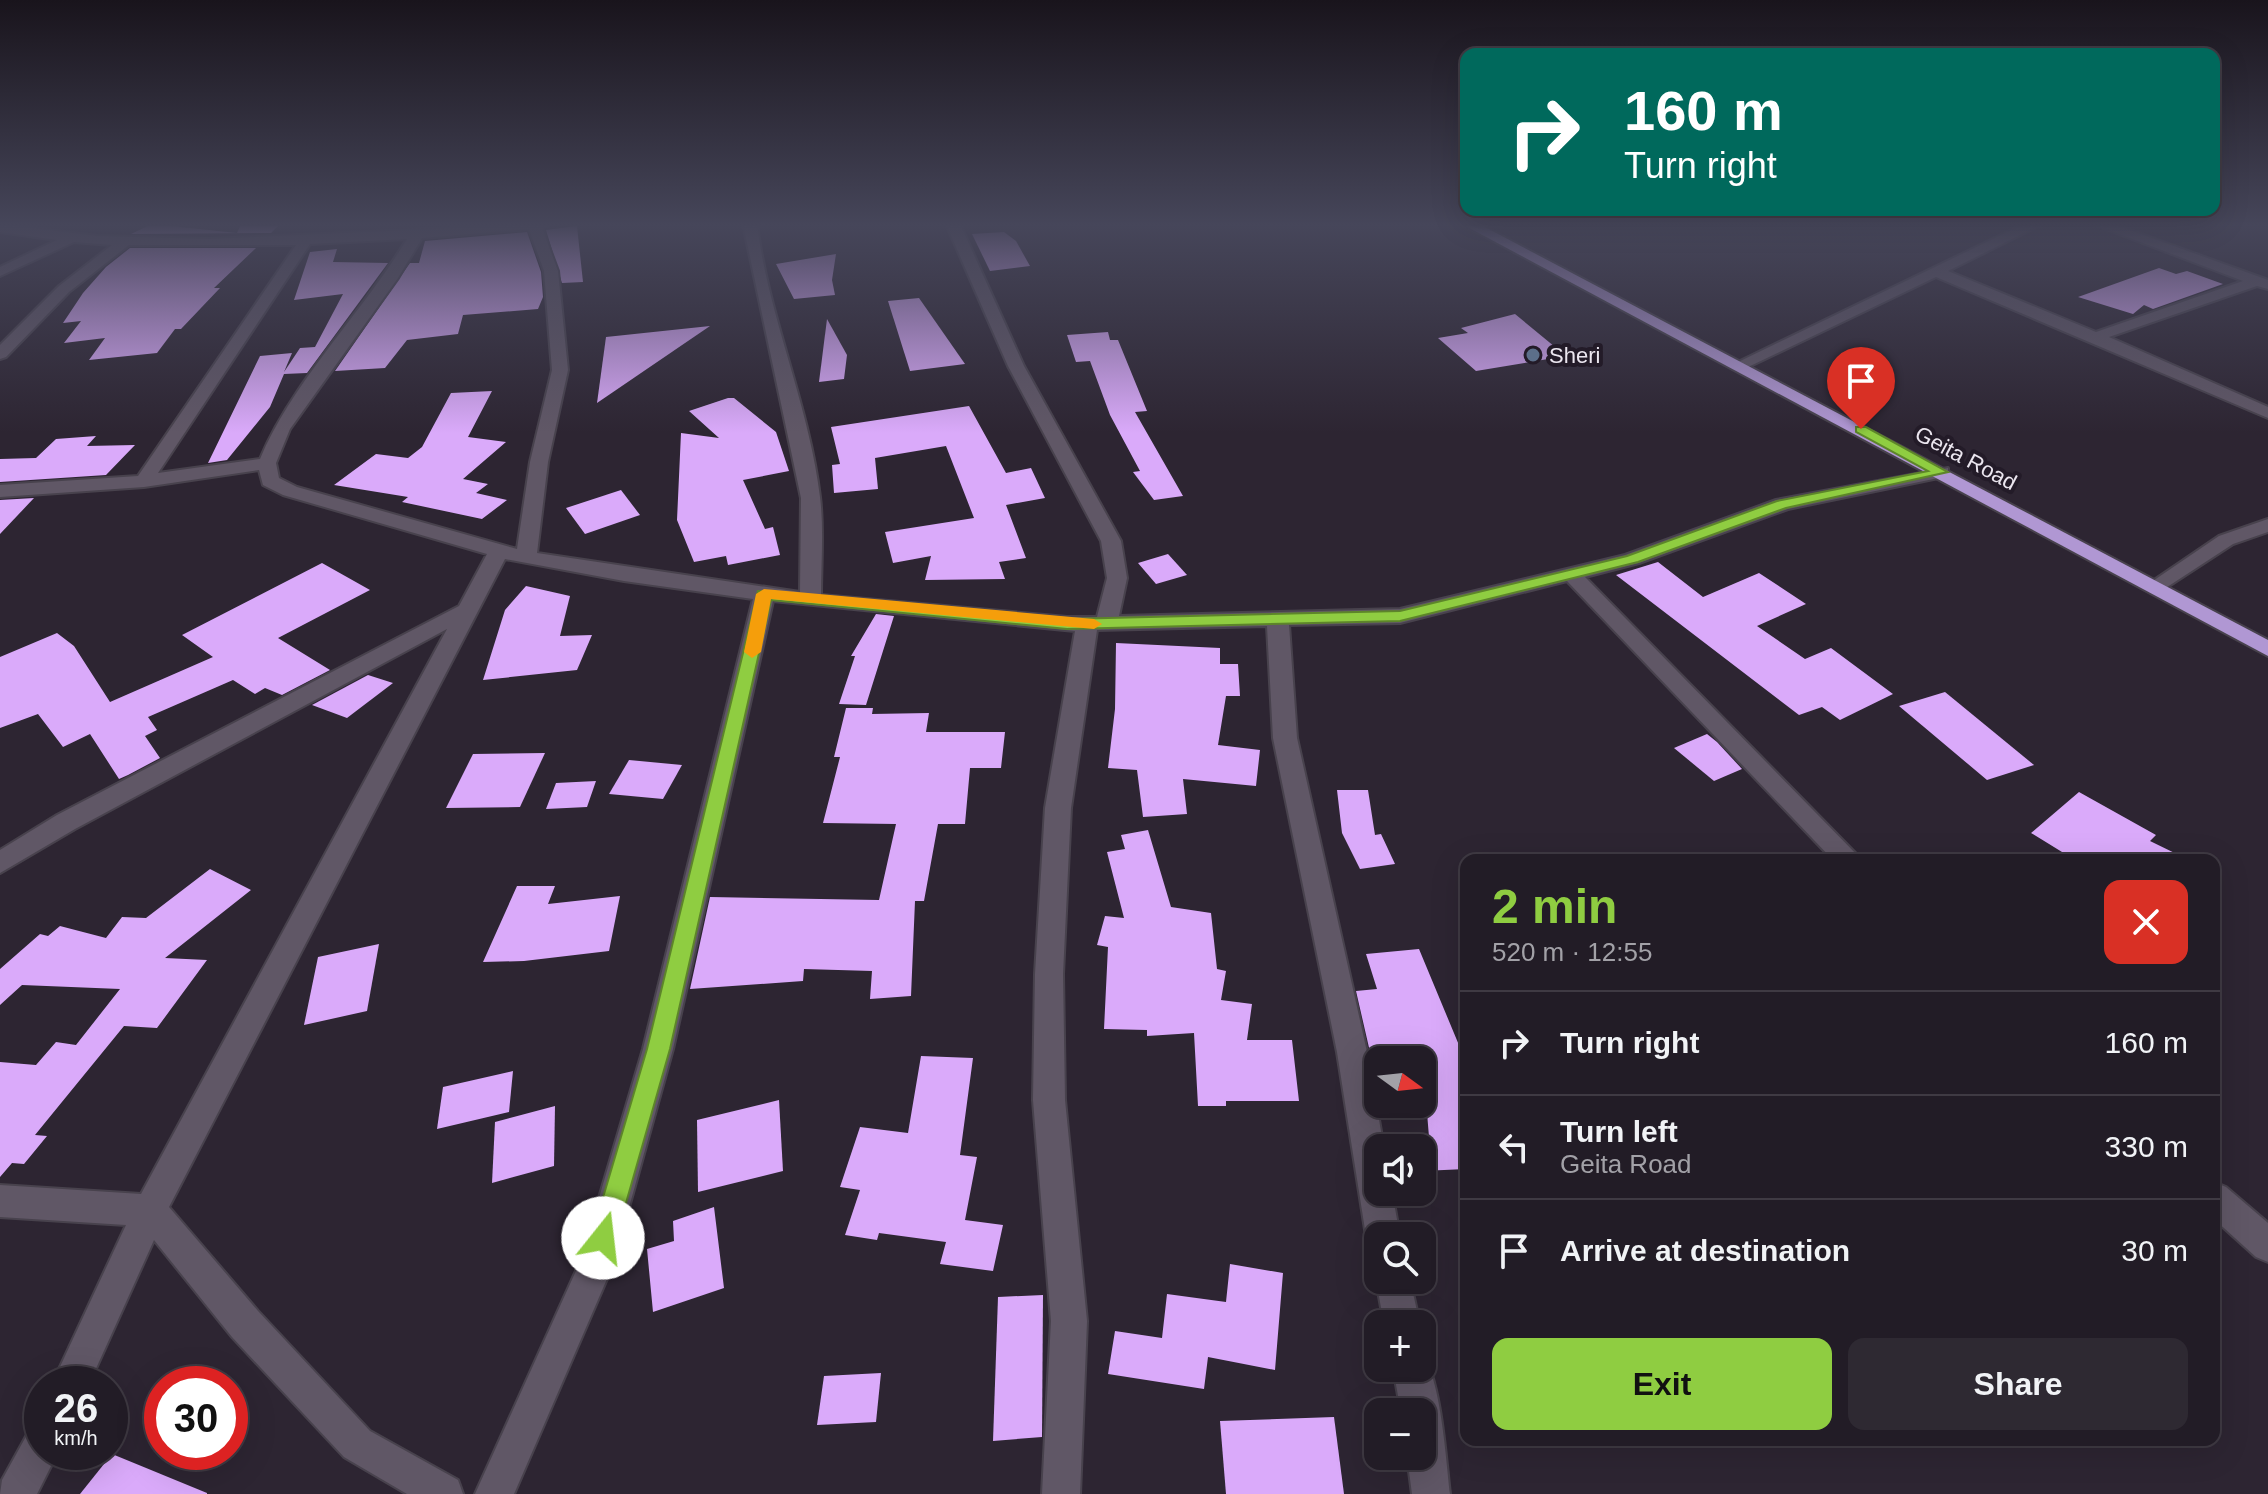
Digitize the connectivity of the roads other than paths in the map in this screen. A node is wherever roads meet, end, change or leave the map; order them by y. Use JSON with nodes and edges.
{"nodes":[{"id":1,"x":59,"y":294,"type":"edge"},
{"id":2,"x":270,"y":294,"type":"edge"},
{"id":3,"x":380,"y":294,"type":"edge"},
{"id":4,"x":553,"y":294,"type":"edge"},
{"id":5,"x":765,"y":294,"type":"edge"},
{"id":6,"x":984,"y":294,"type":"edge"},
{"id":7,"x":1603,"y":294,"type":"edge"},
{"id":8,"x":1890,"y":294,"type":"edge"},
{"id":9,"x":1991,"y":294,"type":"edge"},
{"id":10,"x":2229,"y":294,"type":"edge"},
{"id":11,"x":2098,"y":336,"type":"junction"},
{"id":12,"x":0,"y":354,"type":"edge"},
{"id":13,"x":1740,"y":365,"type":"junction"},
{"id":14,"x":2268,"y":413,"type":"edge"},
{"id":15,"x":267,"y":463,"type":"junction"},
{"id":16,"x":1941,"y":472,"type":"junction"},
{"id":17,"x":144,"y":481,"type":"junction"},
{"id":18,"x":0,"y":491,"type":"edge"},
{"id":19,"x":2268,"y":525,"type":"edge"},
{"id":20,"x":513,"y":554,"type":"junction"},
{"id":21,"x":1570,"y":573,"type":"junction"},
{"id":22,"x":2154,"y":587,"type":"junction"},
{"id":23,"x":764,"y":594,"type":"junction"},
{"id":24,"x":810,"y":600,"type":"junction"},
{"id":25,"x":464,"y":611,"type":"junction"},
{"id":26,"x":1278,"y":621,"type":"junction"},
{"id":27,"x":1097,"y":624,"type":"junction"},
{"id":28,"x":2268,"y":649,"type":"edge"},
{"id":29,"x":3,"y":854,"type":"edge"},
{"id":30,"x":1843,"y":854,"type":"edge"},
{"id":31,"x":0,"y":1201,"type":"edge"},
{"id":32,"x":2220,"y":1203,"type":"edge"},
{"id":33,"x":151,"y":1211,"type":"junction"},
{"id":34,"x":1381,"y":1222,"type":"edge"},
{"id":35,"x":2268,"y":1245,"type":"edge"},
{"id":36,"x":78,"y":1366,"type":"edge"},
{"id":37,"x":28,"y":1470,"type":"edge"},
{"id":38,"x":1428,"y":1470,"type":"edge"},
{"id":39,"x":16,"y":1494,"type":"edge"},
{"id":40,"x":444,"y":1494,"type":"edge"},
{"id":41,"x":494,"y":1494,"type":"edge"},
{"id":42,"x":1061,"y":1494,"type":"edge"},
{"id":43,"x":1431,"y":1494,"type":"edge"}],
"edges":[{"from":1,"to":12,"type":"street"},
{"from":2,"to":17,"type":"street"},
{"from":3,"to":15,"type":"street"},
{"from":4,"to":20,"type":"street"},
{"from":5,"to":24,"type":"street"},
{"from":6,"to":27,"type":"street"},
{"from":7,"to":13,"type":"highway","name":"Geita Road"},
{"from":8,"to":13,"type":"street"},
{"from":9,"to":11,"type":"street"},
{"from":10,"to":11,"type":"street"},
{"from":11,"to":14,"type":"street"},
{"from":13,"to":16,"type":"highway","name":"Geita Road"},
{"from":15,"to":17,"type":"street"},
{"from":15,"to":20,"type":"street"},
{"from":16,"to":21,"type":"street"},
{"from":16,"to":22,"type":"highway","name":"Geita Road"},
{"from":17,"to":18,"type":"street"},
{"from":19,"to":22,"type":"street"},
{"from":20,"to":23,"type":"street"},
{"from":20,"to":25,"type":"street"},
{"from":21,"to":26,"type":"street"},
{"from":21,"to":30,"type":"street"},
{"from":22,"to":28,"type":"highway","name":"Geita Road"},
{"from":23,"to":24,"type":"street"},
{"from":23,"to":41,"type":"street"},
{"from":24,"to":27,"type":"street"},
{"from":25,"to":29,"type":"street"},
{"from":25,"to":33,"type":"street"},
{"from":26,"to":27,"type":"street"},
{"from":26,"to":34,"type":"street"},
{"from":27,"to":42,"type":"street"},
{"from":31,"to":33,"type":"street"},
{"from":32,"to":35,"type":"street"},
{"from":33,"to":36,"type":"street"},
{"from":33,"to":40,"type":"street"},
{"from":37,"to":39,"type":"street"},
{"from":38,"to":43,"type":"street"}]}
